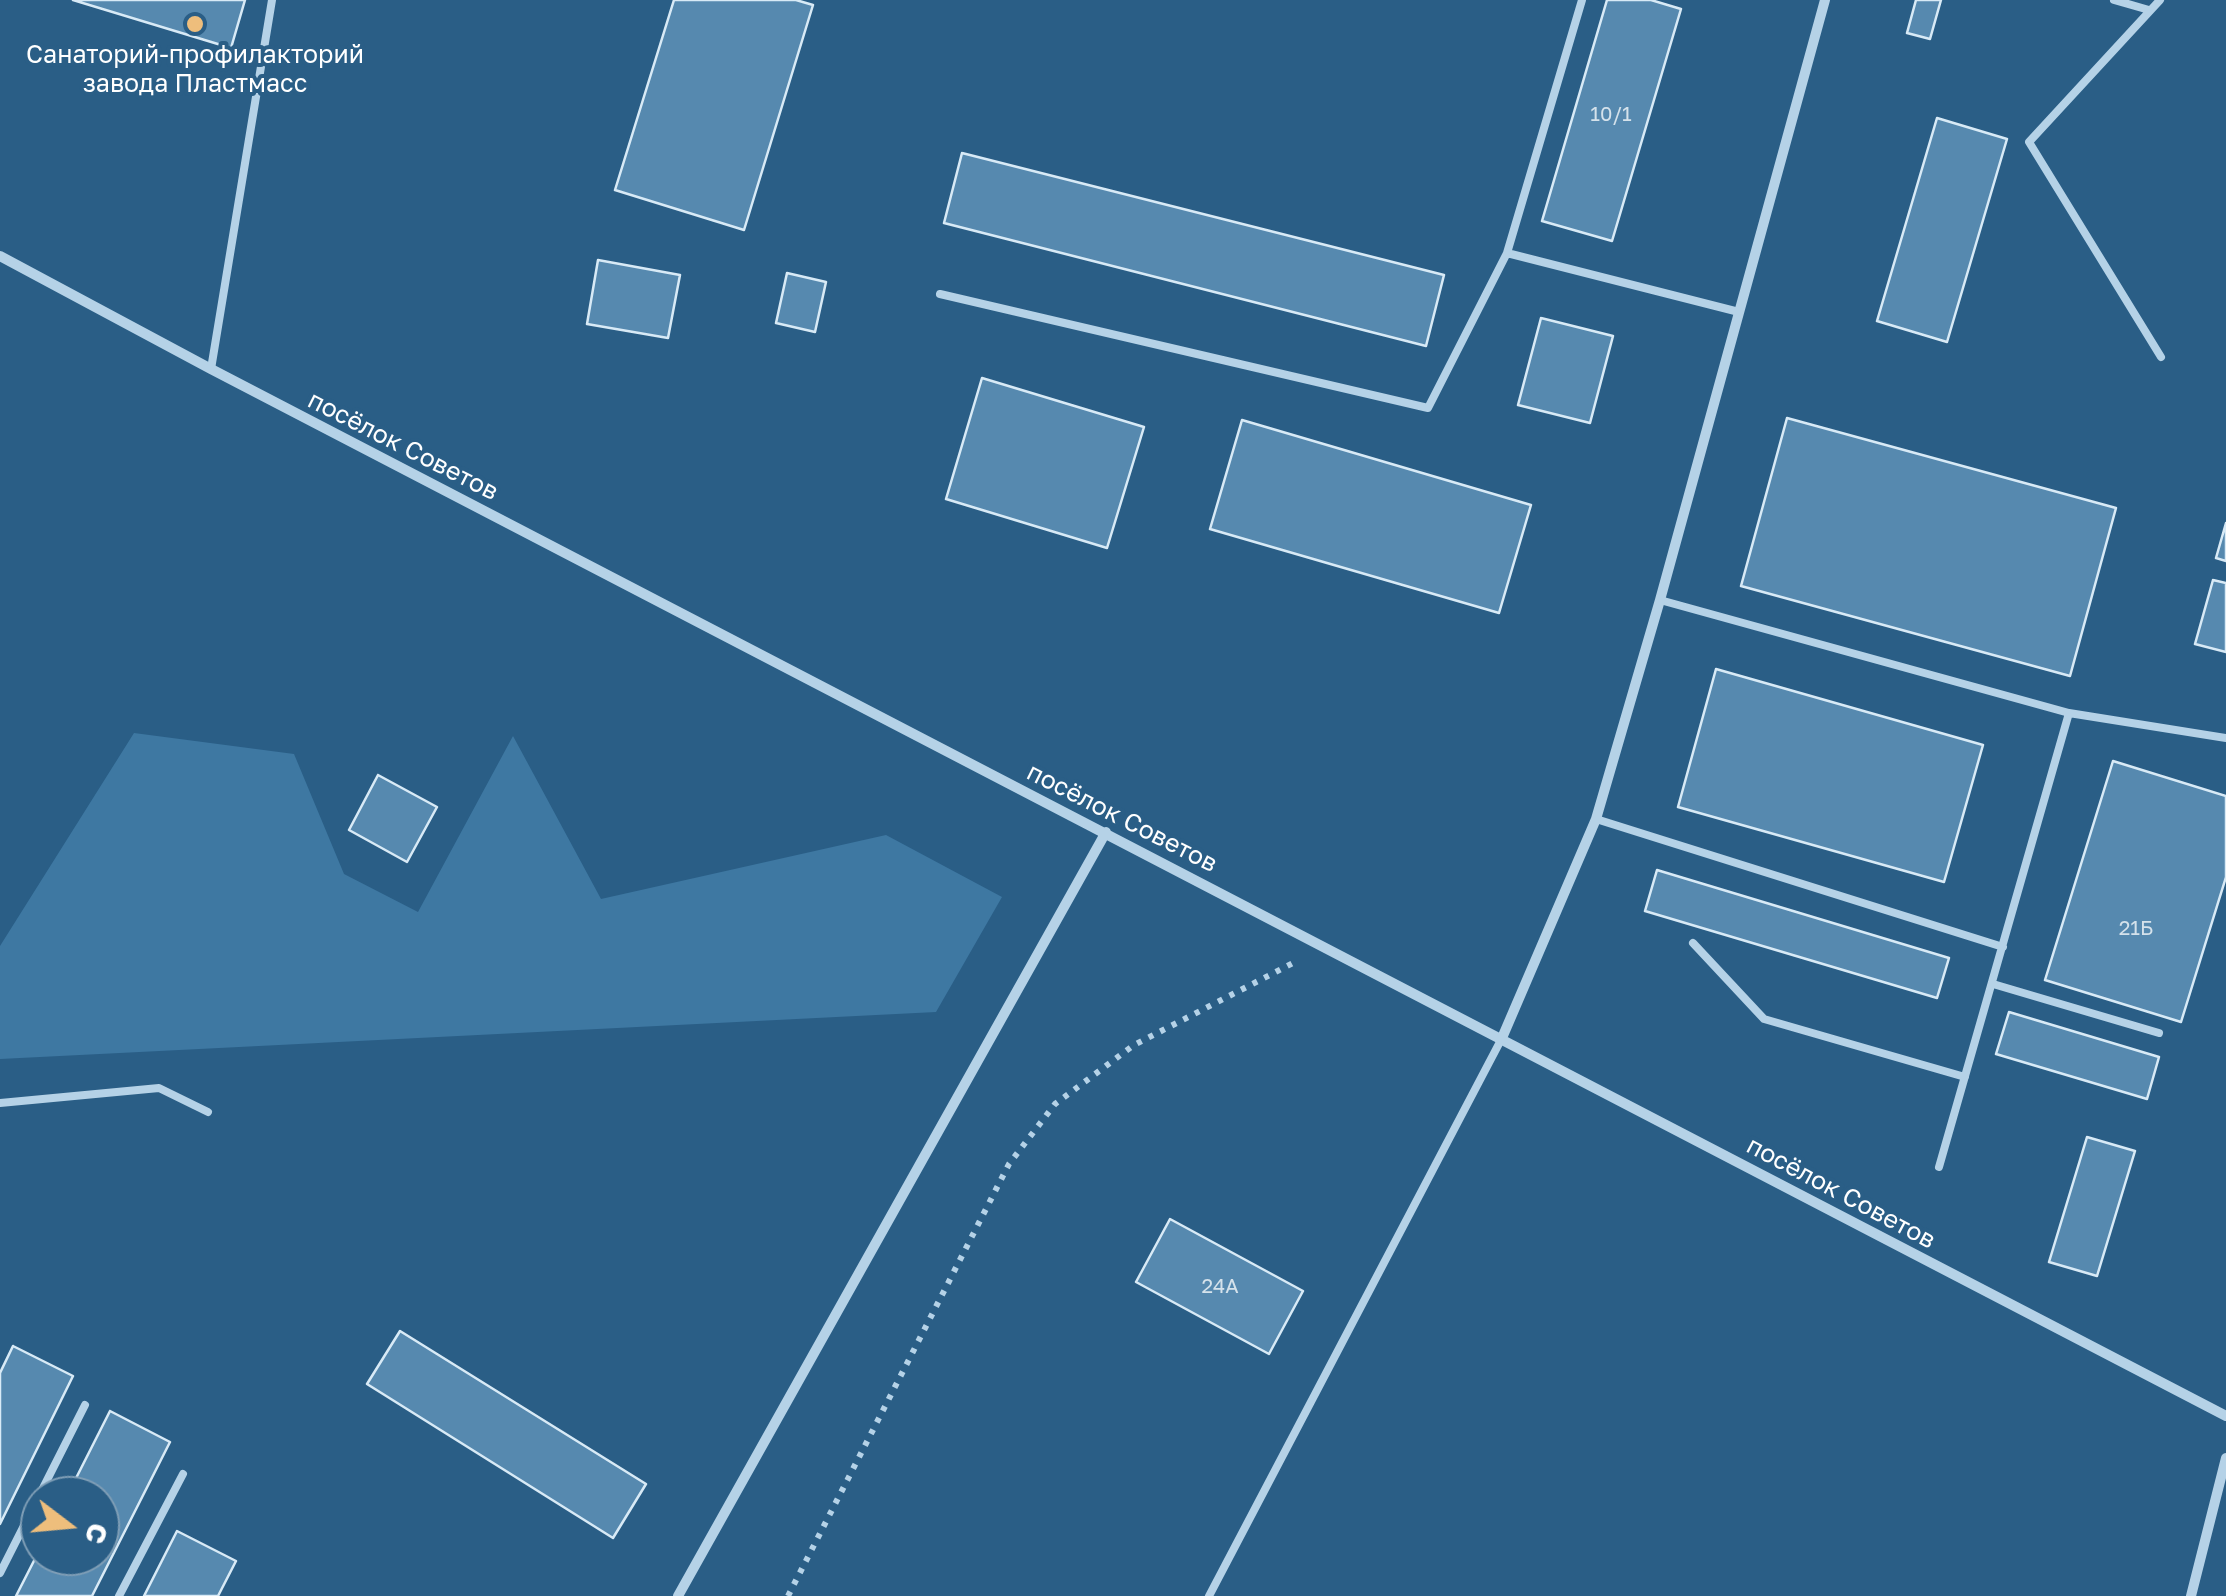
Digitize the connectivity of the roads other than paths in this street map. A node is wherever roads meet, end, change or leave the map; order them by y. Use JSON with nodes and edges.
{"nodes":[{"id":1,"x":272,"y":0,"type":"edge"},
{"id":2,"x":1582,"y":0,"type":"edge"},
{"id":3,"x":1825,"y":0,"type":"edge"},
{"id":4,"x":2114,"y":0,"type":"edge"},
{"id":5,"x":2160,"y":0,"type":"edge"},
{"id":6,"x":2148,"y":10,"type":"junction"},
{"id":7,"x":1507,"y":253,"type":"junction"},
{"id":8,"x":0,"y":256,"type":"edge"},
{"id":9,"x":940,"y":294,"type":"dead end"},
{"id":10,"x":1740,"y":312,"type":"junction"},
{"id":11,"x":2162,"y":356,"type":"dead end"},
{"id":12,"x":210,"y":368,"type":"junction"},
{"id":13,"x":1660,"y":600,"type":"junction"},
{"id":14,"x":2069,"y":713,"type":"junction"},
{"id":15,"x":2226,"y":738,"type":"edge"},
{"id":16,"x":1596,"y":819,"type":"junction"},
{"id":17,"x":1106,"y":832,"type":"junction"},
{"id":18,"x":1693,"y":943,"type":"dead end"},
{"id":19,"x":2004,"y":946,"type":"junction"},
{"id":20,"x":1992,"y":984,"type":"junction"},
{"id":21,"x":2159,"y":1033,"type":"dead end"},
{"id":22,"x":1502,"y":1038,"type":"junction"},
{"id":23,"x":1966,"y":1076,"type":"junction"},
{"id":24,"x":0,"y":1103,"type":"edge"},
{"id":25,"x":208,"y":1112,"type":"dead end"},
{"id":26,"x":1939,"y":1167,"type":"dead end"},
{"id":27,"x":86,"y":1405,"type":"dead end"},
{"id":28,"x":2226,"y":1416,"type":"edge"},
{"id":29,"x":2226,"y":1458,"type":"edge"},
{"id":30,"x":182,"y":1474,"type":"dead end"},
{"id":31,"x":0,"y":1573,"type":"edge"},
{"id":32,"x":119,"y":1596,"type":"edge"},
{"id":33,"x":678,"y":1596,"type":"edge"},
{"id":34,"x":1209,"y":1596,"type":"edge"},
{"id":35,"x":2191,"y":1596,"type":"edge"}],
"edges":[{"from":1,"to":12,"type":"lane"},
{"from":2,"to":7,"type":"lane"},
{"from":3,"to":10,"type":"street"},
{"from":4,"to":6,"type":"lane"},
{"from":5,"to":6,"type":"lane"},
{"from":6,"to":11,"type":"lane"},
{"from":7,"to":9,"type":"lane"},
{"from":7,"to":10,"type":"lane"},
{"from":8,"to":12,"type":"street","name":"посёлок Советов"},
{"from":10,"to":13,"type":"street"},
{"from":12,"to":17,"type":"street","name":"посёлок Советов"},
{"from":13,"to":14,"type":"lane"},
{"from":13,"to":16,"type":"street"},
{"from":14,"to":15,"type":"lane"},
{"from":14,"to":19,"type":"lane"},
{"from":16,"to":19,"type":"lane"},
{"from":16,"to":22,"type":"street"},
{"from":17,"to":22,"type":"street","name":"посёлок Советов"},
{"from":17,"to":33,"type":"street"},
{"from":18,"to":23,"type":"lane"},
{"from":19,"to":20,"type":"lane"},
{"from":20,"to":21,"type":"lane"},
{"from":20,"to":23,"type":"lane"},
{"from":22,"to":28,"type":"street","name":"посёлок Советов"},
{"from":22,"to":34,"type":"lane"},
{"from":23,"to":26,"type":"lane"},
{"from":24,"to":25,"type":"lane"},
{"from":27,"to":31,"type":"lane"},
{"from":29,"to":35,"type":"street"},
{"from":30,"to":32,"type":"lane"}]}
